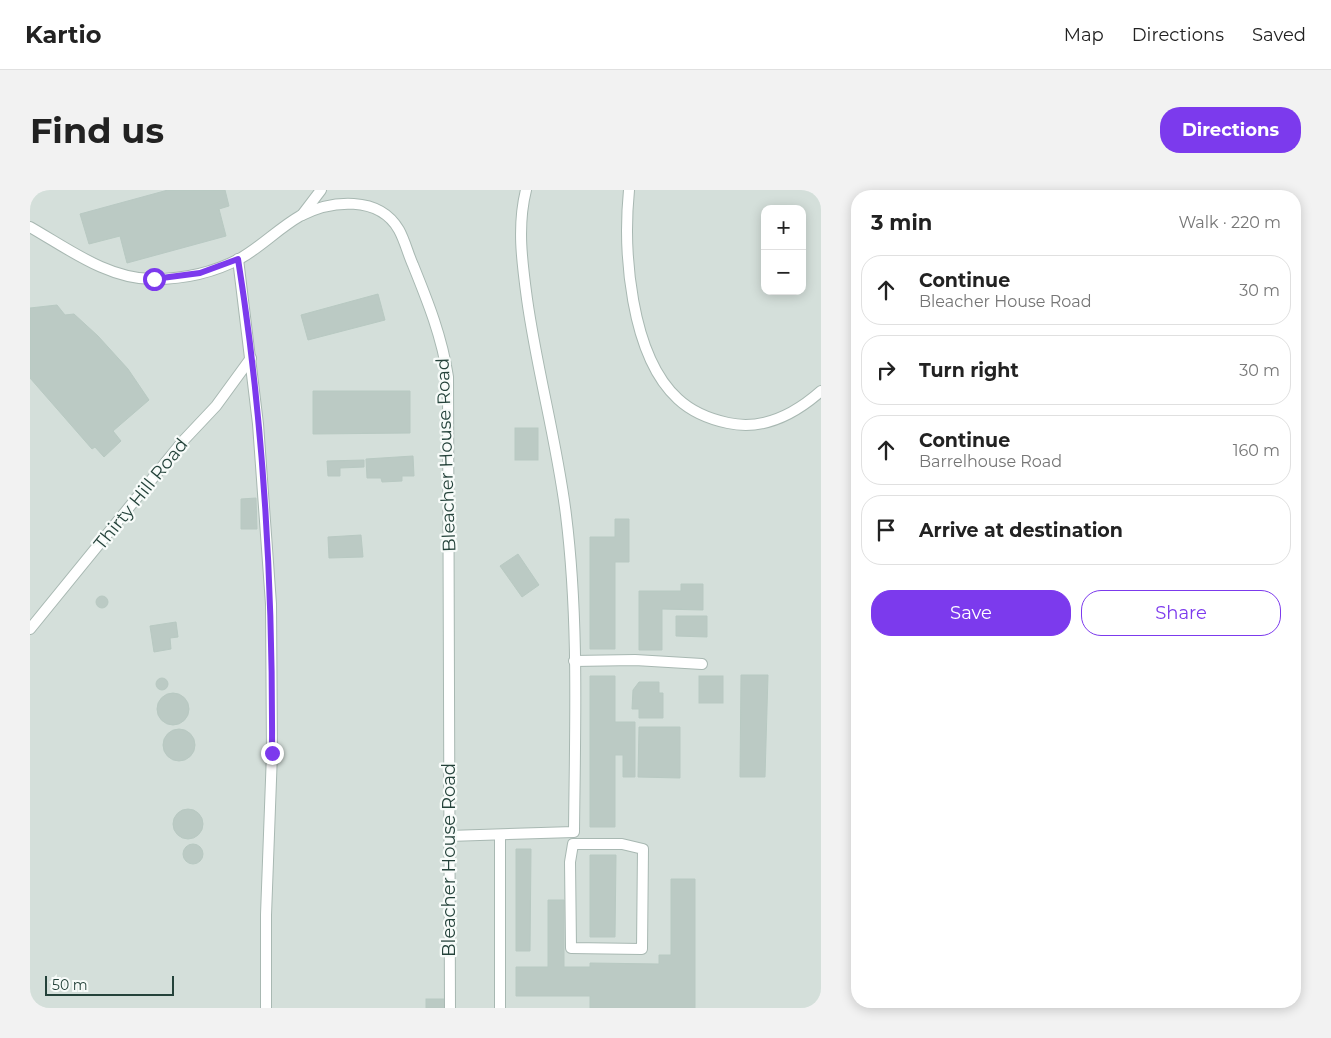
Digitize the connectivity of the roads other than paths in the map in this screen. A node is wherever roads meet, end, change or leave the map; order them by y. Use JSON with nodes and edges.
{"nodes":[{"id":1,"x":322,"y":190,"type":"edge"},
{"id":2,"x":526,"y":190,"type":"edge"},
{"id":3,"x":629,"y":190,"type":"edge"},
{"id":4,"x":300,"y":216,"type":"junction"},
{"id":5,"x":30,"y":226,"type":"edge"},
{"id":6,"x":238,"y":259,"type":"junction"},
{"id":7,"x":251,"y":358,"type":"junction"},
{"id":8,"x":821,"y":391,"type":"edge"},
{"id":9,"x":30,"y":629,"type":"edge"},
{"id":10,"x":574,"y":661,"type":"junction"},
{"id":11,"x":702,"y":664,"type":"dead end"},
{"id":12,"x":500,"y":835,"type":"junction"},
{"id":13,"x":449,"y":836,"type":"junction"},
{"id":14,"x":573,"y":844,"type":"joint"},
{"id":15,"x":266,"y":1008,"type":"edge"},
{"id":16,"x":450,"y":1008,"type":"edge"},
{"id":17,"x":500,"y":1008,"type":"edge"}],
"edges":[{"from":1,"to":4,"type":"lane"},
{"from":2,"to":10,"type":"lane"},
{"from":3,"to":8,"type":"lane"},
{"from":4,"to":6,"type":"lane","name":"Bleacher House Road"},
{"from":4,"to":13,"type":"lane","name":"Bleacher House Road"},
{"from":5,"to":6,"type":"lane","name":"Bleacher House Road"},
{"from":6,"to":7,"type":"lane"},
{"from":7,"to":9,"type":"lane","name":"Thirty Hill Road"},
{"from":7,"to":15,"type":"lane"},
{"from":10,"to":11,"type":"lane"},
{"from":10,"to":12,"type":"lane"},
{"from":12,"to":13,"type":"lane"},
{"from":12,"to":17,"type":"lane"},
{"from":13,"to":16,"type":"lane","name":"Bleacher House Road"},
{"from":14,"to":14,"type":"lane"}]}
